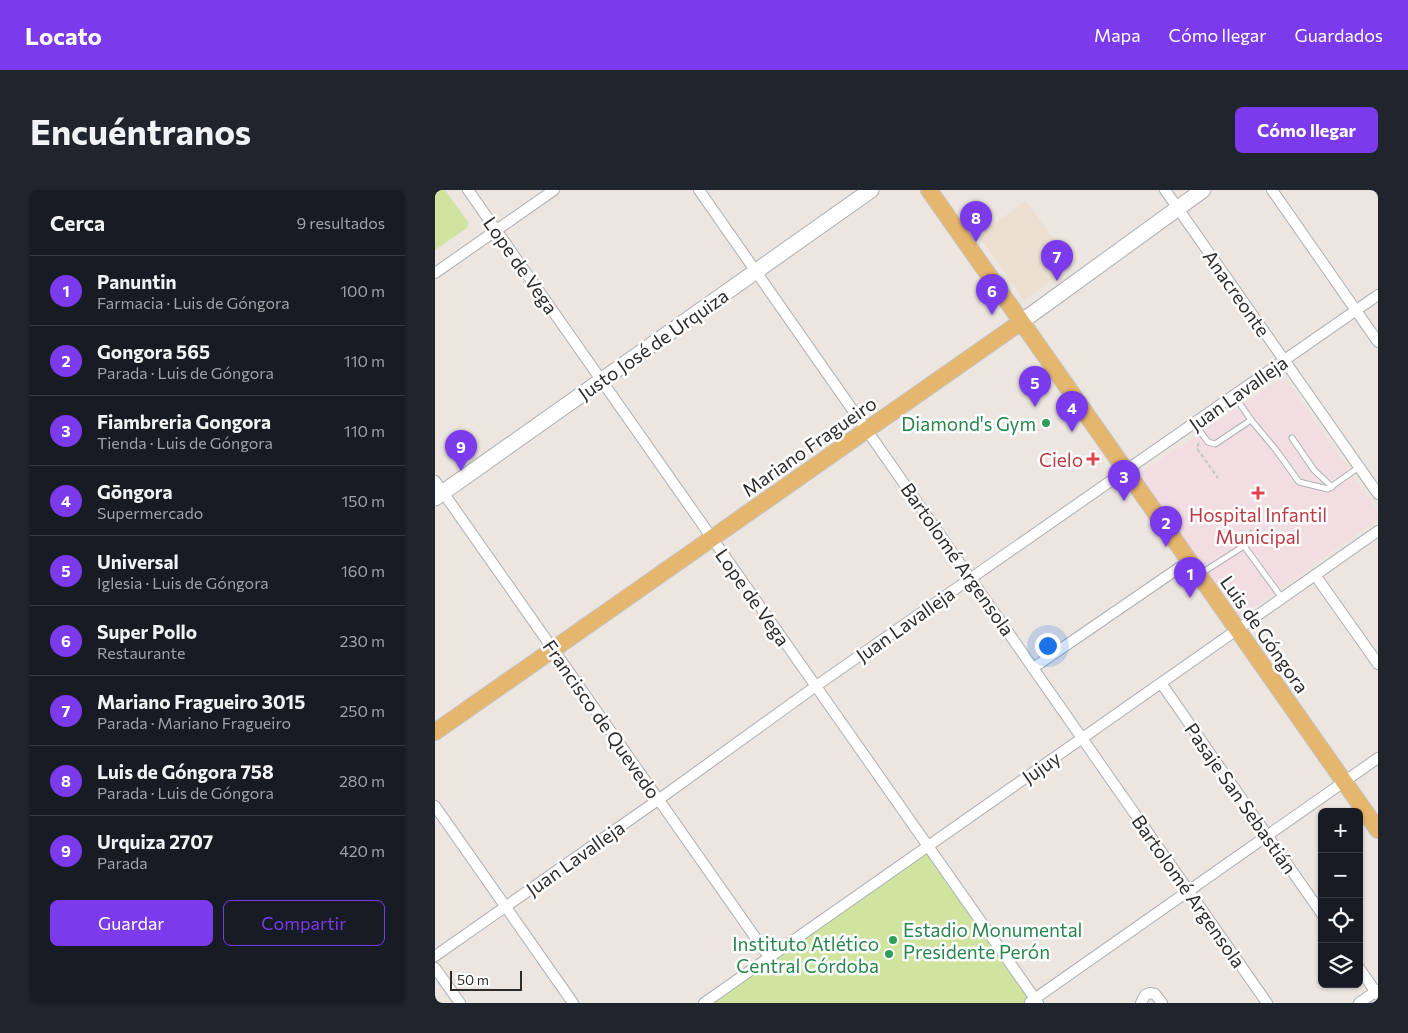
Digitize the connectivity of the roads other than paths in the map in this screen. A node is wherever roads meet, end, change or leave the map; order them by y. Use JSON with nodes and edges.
{"nodes":[{"id":1,"x":468,"y":190,"type":"edge"},
{"id":2,"x":554,"y":190,"type":"edge"},
{"id":3,"x":699,"y":190,"type":"edge"},
{"id":4,"x":871,"y":190,"type":"edge"},
{"id":5,"x":929,"y":190,"type":"edge"},
{"id":6,"x":1165,"y":190,"type":"edge"},
{"id":7,"x":1203,"y":190,"type":"edge"},
{"id":8,"x":1272,"y":190,"type":"edge"},
{"id":9,"x":1178,"y":209,"type":"junction"},
{"id":10,"x":497,"y":230,"type":"junction"},
{"id":11,"x":756,"y":271,"type":"junction"},
{"id":12,"x":435,"y":273,"type":"edge"},
{"id":13,"x":1378,"y":295,"type":"edge"},
{"id":14,"x":1356,"y":310,"type":"junction"},
{"id":15,"x":1021,"y":322,"type":"junction"},
{"id":16,"x":1378,"y":342,"type":"edge"},
{"id":17,"x":1284,"y":360,"type":"junction"},
{"id":18,"x":601,"y":380,"type":"junction"},
{"id":19,"x":1234,"y":395,"type":"junction"},
{"id":20,"x":1251,"y":420,"type":"junction"},
{"id":21,"x":1194,"y":423,"type":"junction"},
{"id":22,"x":867,"y":430,"type":"junction"},
{"id":23,"x":1292,"y":438,"type":"dead end"},
{"id":24,"x":1359,"y":467,"type":"junction"},
{"id":25,"x":1125,"y":471,"type":"junction"},
{"id":26,"x":1332,"y":487,"type":"junction"},
{"id":27,"x":438,"y":490,"type":"edge"},
{"id":28,"x":1378,"y":494,"type":"edge"},
{"id":29,"x":1378,"y":531,"type":"edge"},
{"id":30,"x":712,"y":538,"type":"junction"},
{"id":31,"x":1189,"y":561,"type":"junction"},
{"id":32,"x":1199,"y":575,"type":"junction"},
{"id":33,"x":1315,"y":575,"type":"junction"},
{"id":34,"x":971,"y":578,"type":"junction"},
{"id":35,"x":1282,"y":598,"type":"junction"},
{"id":36,"x":1237,"y":630,"type":"junction"},
{"id":37,"x":553,"y":649,"type":"junction"},
{"id":38,"x":1378,"y":664,"type":"edge"},
{"id":39,"x":1033,"y":668,"type":"junction"},
{"id":40,"x":1161,"y":683,"type":"junction"},
{"id":41,"x":816,"y":686,"type":"junction"},
{"id":42,"x":435,"y":732,"type":"edge"},
{"id":43,"x":1082,"y":738,"type":"junction"},
{"id":44,"x":1378,"y":758,"type":"edge"},
{"id":45,"x":1344,"y":782,"type":"junction"},
{"id":46,"x":658,"y":800,"type":"junction"},
{"id":47,"x":435,"y":806,"type":"edge"},
{"id":48,"x":1378,"y":830,"type":"edge"},
{"id":49,"x":1267,"y":836,"type":"junction"},
{"id":50,"x":928,"y":846,"type":"junction"},
{"id":51,"x":1189,"y":891,"type":"junction"},
{"id":52,"x":506,"y":907,"type":"junction"},
{"id":53,"x":1318,"y":908,"type":"edge"},
{"id":54,"x":435,"y":956,"type":"edge"},
{"id":55,"x":769,"y":957,"type":"junction"},
{"id":56,"x":435,"y":968,"type":"edge"},
{"id":57,"x":1363,"y":973,"type":"edge"},
{"id":58,"x":1377,"y":992,"type":"edge"},
{"id":59,"x":1034,"y":1002,"type":"edge"},
{"id":60,"x":460,"y":1003,"type":"edge"},
{"id":61,"x":573,"y":1003,"type":"edge"},
{"id":62,"x":704,"y":1003,"type":"edge"},
{"id":63,"x":1141,"y":1003,"type":"edge"},
{"id":64,"x":1162,"y":1003,"type":"edge"},
{"id":65,"x":1267,"y":1003,"type":"edge"},
{"id":66,"x":1359,"y":1003,"type":"edge"}],
"edges":[{"from":1,"to":10,"type":"street","name":"Lope de Vega"},
{"from":2,"to":10,"type":"street"},
{"from":3,"to":11,"type":"street","name":"Bartolomé Argensola"},
{"from":4,"to":11,"type":"street","name":"Justo José de Urquiza"},
{"from":5,"to":15,"type":"main road","name":"Luis de Góngora"},
{"from":6,"to":9,"type":"street","name":"Anacreonte"},
{"from":7,"to":9,"type":"street","name":"Mariano Fragueiro"},
{"from":8,"to":14,"type":"street"},
{"from":9,"to":15,"type":"street","name":"Mariano Fragueiro"},
{"from":9,"to":17,"type":"street","name":"Anacreonte"},
{"from":10,"to":12,"type":"street"},
{"from":10,"to":18,"type":"street","name":"Lope de Vega"},
{"from":11,"to":18,"type":"street","name":"Justo José de Urquiza"},
{"from":11,"to":22,"type":"street","name":"Bartolomé Argensola"},
{"from":13,"to":14,"type":"street","name":"Juan Lavalleja"},
{"from":14,"to":16,"type":"street"},
{"from":14,"to":17,"type":"street","name":"Juan Lavalleja"},
{"from":15,"to":22,"type":"main road","name":"Mariano Fragueiro"},
{"from":15,"to":25,"type":"main road","name":"Luis de Góngora"},
{"from":17,"to":19,"type":"street","name":"Juan Lavalleja"},
{"from":17,"to":24,"type":"street","name":"Anacreonte"},
{"from":18,"to":27,"type":"street","name":"Justo José de Urquiza"},
{"from":18,"to":30,"type":"street","name":"Lope de Vega"},
{"from":19,"to":20,"type":"lane"},
{"from":19,"to":21,"type":"street","name":"Juan Lavalleja"},
{"from":20,"to":21,"type":"lane"},
{"from":20,"to":26,"type":"lane"},
{"from":21,"to":25,"type":"street","name":"Juan Lavalleja"},
{"from":22,"to":30,"type":"main road","name":"Mariano Fragueiro"},
{"from":22,"to":34,"type":"street","name":"Bartolomé Argensola"},
{"from":23,"to":26,"type":"lane"},
{"from":24,"to":26,"type":"lane"},
{"from":24,"to":28,"type":"street","name":"Anacreonte"},
{"from":25,"to":31,"type":"main road","name":"Luis de Góngora"},
{"from":25,"to":34,"type":"street","name":"Juan Lavalleja"},
{"from":27,"to":37,"type":"street","name":"Francisco de Quevedo"},
{"from":29,"to":33,"type":"street","name":"Jujuy"},
{"from":30,"to":37,"type":"main road","name":"Mariano Fragueiro"},
{"from":30,"to":41,"type":"street","name":"Lope de Vega"},
{"from":31,"to":32,"type":"main road","name":"Luis de Góngora"},
{"from":31,"to":39,"type":"street"},
{"from":32,"to":35,"type":"lane"},
{"from":32,"to":36,"type":"main road","name":"Luis de Góngora"},
{"from":33,"to":35,"type":"street","name":"Jujuy"},
{"from":33,"to":38,"type":"street"},
{"from":34,"to":39,"type":"street","name":"Bartolomé Argensola"},
{"from":34,"to":41,"type":"street","name":"Juan Lavalleja"},
{"from":35,"to":36,"type":"street","name":"Jujuy"},
{"from":36,"to":40,"type":"street","name":"Jujuy"},
{"from":36,"to":45,"type":"main road","name":"Luis de Góngora"},
{"from":37,"to":42,"type":"main road","name":"Mariano Fragueiro"},
{"from":37,"to":46,"type":"street","name":"Francisco de Quevedo"},
{"from":39,"to":43,"type":"street","name":"Bartolomé Argensola"},
{"from":40,"to":43,"type":"street","name":"Jujuy"},
{"from":40,"to":49,"type":"street","name":"Pasaje San Sebastián"},
{"from":41,"to":46,"type":"street","name":"Juan Lavalleja"},
{"from":41,"to":50,"type":"street","name":"Lope de Vega"},
{"from":43,"to":50,"type":"street","name":"Jujuy"},
{"from":43,"to":51,"type":"street","name":"Bartolomé Argensola"},
{"from":44,"to":45,"type":"street"},
{"from":45,"to":48,"type":"main road","name":"Luis de Góngora"},
{"from":45,"to":49,"type":"street"},
{"from":46,"to":52,"type":"street","name":"Juan Lavalleja"},
{"from":46,"to":55,"type":"street","name":"Francisco de Quevedo"},
{"from":47,"to":52,"type":"street"},
{"from":49,"to":51,"type":"street"},
{"from":49,"to":53,"type":"street","name":"Pasaje San Sebastián"},
{"from":50,"to":55,"type":"street","name":"Jujuy"},
{"from":50,"to":59,"type":"street","name":"Lope de Vega"},
{"from":51,"to":59,"type":"street"},
{"from":51,"to":65,"type":"street","name":"Bartolomé Argensola"},
{"from":52,"to":54,"type":"street","name":"Juan Lavalleja"},
{"from":52,"to":61,"type":"street"},
{"from":55,"to":62,"type":"street","name":"Jujuy"},
{"from":56,"to":60,"type":"street"},
{"from":57,"to":58,"type":"street"},
{"from":58,"to":66,"type":"street"},
{"from":63,"to":64,"type":"street"}]}
